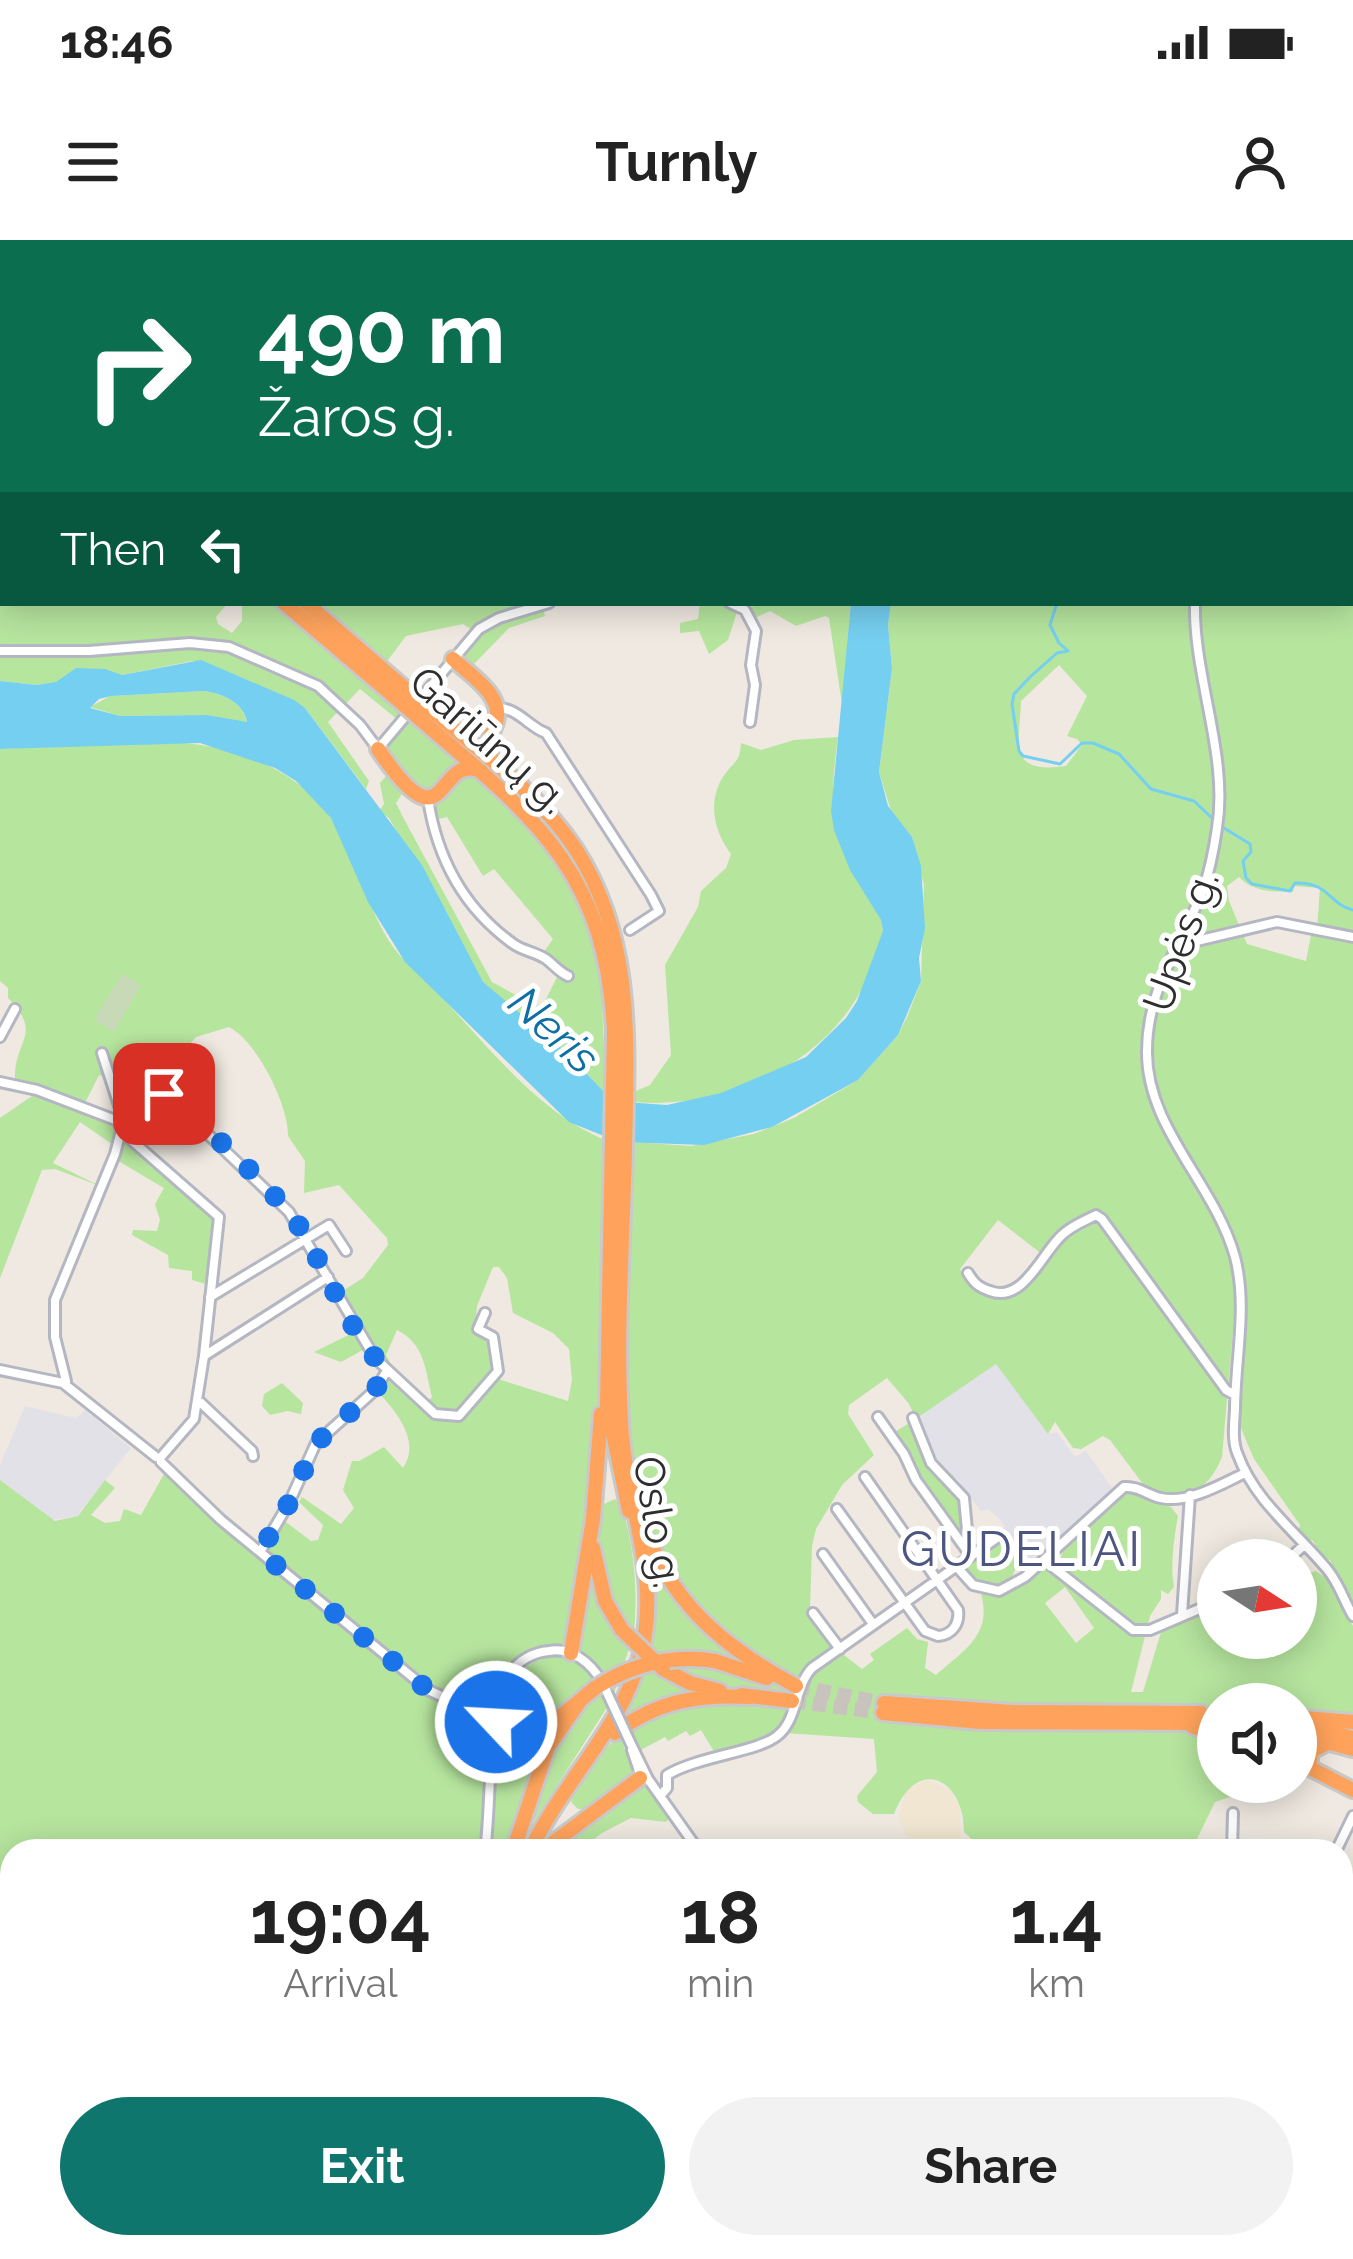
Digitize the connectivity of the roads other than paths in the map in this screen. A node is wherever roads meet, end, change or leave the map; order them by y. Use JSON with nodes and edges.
{"nodes":[{"id":1,"x":288,"y":606,"type":"edge"},
{"id":2,"x":309,"y":606,"type":"edge"},
{"id":3,"x":540,"y":606,"type":"edge"},
{"id":4,"x":734,"y":606,"type":"edge"},
{"id":5,"x":1195,"y":606,"type":"edge"},
{"id":6,"x":0,"y":651,"type":"edge"},
{"id":7,"x":453,"y":659,"type":"junction"},
{"id":8,"x":403,"y":695,"type":"junction"},
{"id":9,"x":497,"y":708,"type":"junction"},
{"id":10,"x":750,"y":722,"type":"dead end"},
{"id":11,"x":492,"y":732,"type":"junction"},
{"id":12,"x":455,"y":739,"type":"junction"},
{"id":13,"x":378,"y":749,"type":"junction"},
{"id":14,"x":488,"y":767,"type":"junction"},
{"id":15,"x":453,"y":778,"type":"junction"},
{"id":16,"x":428,"y":797,"type":"junction"},
{"id":17,"x":608,"y":917,"type":"junction"},
{"id":18,"x":630,"y":930,"type":"junction"},
{"id":19,"x":1353,"y":937,"type":"edge"},
{"id":20,"x":1177,"y":941,"type":"junction"},
{"id":21,"x":619,"y":954,"type":"junction"},
{"id":22,"x":568,"y":976,"type":"dead end"},
{"id":23,"x":15,"y":1009,"type":"dead end"},
{"id":24,"x":0,"y":1037,"type":"edge"},
{"id":25,"x":102,"y":1053,"type":"dead end"},
{"id":26,"x":620,"y":1064,"type":"junction"},
{"id":27,"x":0,"y":1082,"type":"edge"},
{"id":28,"x":120,"y":1123,"type":"junction"},
{"id":29,"x":617,"y":1173,"type":"junction"},
{"id":30,"x":609,"y":1223,"type":"junction"},
{"id":31,"x":307,"y":1239,"type":"junction"},
{"id":32,"x":346,"y":1251,"type":"dead end"},
{"id":33,"x":968,"y":1273,"type":"dead end"},
{"id":34,"x":328,"y":1277,"type":"junction"},
{"id":35,"x":210,"y":1297,"type":"junction"},
{"id":36,"x":484,"y":1313,"type":"dead end"},
{"id":37,"x":204,"y":1356,"type":"junction"},
{"id":38,"x":0,"y":1370,"type":"edge"},
{"id":39,"x":387,"y":1371,"type":"junction"},
{"id":40,"x":66,"y":1384,"type":"junction"},
{"id":41,"x":1235,"y":1395,"type":"junction"},
{"id":42,"x":200,"y":1402,"type":"junction"},
{"id":43,"x":878,"y":1417,"type":"dead end"},
{"id":44,"x":913,"y":1418,"type":"dead end"},
{"id":45,"x":253,"y":1456,"type":"dead end"},
{"id":46,"x":159,"y":1459,"type":"junction"},
{"id":47,"x":1245,"y":1473,"type":"junction"},
{"id":48,"x":866,"y":1478,"type":"dead end"},
{"id":49,"x":1190,"y":1495,"type":"junction"},
{"id":50,"x":635,"y":1500,"type":"junction"},
{"id":51,"x":837,"y":1509,"type":"dead end"},
{"id":52,"x":593,"y":1519,"type":"junction"},
{"id":53,"x":1001,"y":1535,"type":"dead end"},
{"id":54,"x":1299,"y":1539,"type":"edge"},
{"id":55,"x":260,"y":1552,"type":"junction"},
{"id":56,"x":823,"y":1554,"type":"dead end"},
{"id":57,"x":969,"y":1554,"type":"junction"},
{"id":58,"x":1044,"y":1560,"type":"junction"},
{"id":59,"x":1317,"y":1560,"type":"edge"},
{"id":60,"x":956,"y":1566,"type":"junction"},
{"id":61,"x":936,"y":1580,"type":"junction"},
{"id":62,"x":904,"y":1603,"type":"junction"},
{"id":63,"x":1197,"y":1609,"type":"edge"},
{"id":64,"x":813,"y":1612,"type":"dead end"},
{"id":65,"x":1182,"y":1615,"type":"junction"},
{"id":66,"x":1353,"y":1616,"type":"edge"},
{"id":67,"x":873,"y":1624,"type":"junction"},
{"id":68,"x":840,"y":1649,"type":"junction"},
{"id":69,"x":566,"y":1652,"type":"junction"},
{"id":70,"x":794,"y":1694,"type":"junction"},
{"id":71,"x":750,"y":1696,"type":"junction"},
{"id":72,"x":580,"y":1701,"type":"junction"},
{"id":73,"x":499,"y":1713,"type":"junction"},
{"id":74,"x":1197,"y":1714,"type":"edge"},
{"id":75,"x":531,"y":1721,"type":"junction"},
{"id":76,"x":1170,"y":1721,"type":"junction"},
{"id":77,"x":1317,"y":1721,"type":"edge"},
{"id":78,"x":1197,"y":1722,"type":"edge"},
{"id":79,"x":1353,"y":1722,"type":"edge"},
{"id":80,"x":1317,"y":1727,"type":"edge"},
{"id":81,"x":1197,"y":1729,"type":"edge"},
{"id":82,"x":1353,"y":1738,"type":"edge"},
{"id":83,"x":1317,"y":1739,"type":"edge"},
{"id":84,"x":1329,"y":1742,"type":"junction"},
{"id":85,"x":1353,"y":1749,"type":"edge"},
{"id":86,"x":593,"y":1752,"type":"junction"},
{"id":87,"x":543,"y":1758,"type":"junction"},
{"id":88,"x":581,"y":1769,"type":"junction"},
{"id":89,"x":644,"y":1776,"type":"junction"},
{"id":90,"x":1317,"y":1779,"type":"edge"},
{"id":91,"x":1353,"y":1793,"type":"edge"},
{"id":92,"x":660,"y":1796,"type":"junction"},
{"id":93,"x":596,"y":1808,"type":"junction"},
{"id":94,"x":1233,"y":1813,"type":"dead end"},
{"id":95,"x":486,"y":1839,"type":"edge"},
{"id":96,"x":525,"y":1839,"type":"edge"},
{"id":97,"x":529,"y":1839,"type":"edge"},
{"id":98,"x":531,"y":1839,"type":"edge"},
{"id":99,"x":557,"y":1839,"type":"edge"},
{"id":100,"x":690,"y":1839,"type":"edge"},
{"id":101,"x":1232,"y":1839,"type":"edge"}],
"edges":[{"from":1,"to":8,"type":"highway","name":"Gariūnų g."},
{"from":2,"to":8,"type":"highway","name":"Gariūnų g."},
{"from":3,"to":7,"type":"street"},
{"from":4,"to":10,"type":"street"},
{"from":5,"to":20,"type":"street","name":"Upės g."},
{"from":6,"to":13,"type":"street"},
{"from":7,"to":9,"type":"highway"},
{"from":7,"to":13,"type":"street"},
{"from":8,"to":12,"type":"highway","name":"Gariūnų g.","bridge":true},
{"from":9,"to":11,"type":"highway"},
{"from":9,"to":18,"type":"street"},
{"from":11,"to":12,"type":"highway"},
{"from":11,"to":14,"type":"highway"},
{"from":12,"to":14,"type":"highway","name":"Gariūnų g."},
{"from":12,"to":15,"type":"highway"},
{"from":13,"to":16,"type":"highway"},
{"from":14,"to":15,"type":"highway"},
{"from":14,"to":17,"type":"highway","name":"Gariūnų g."},
{"from":14,"to":26,"type":"highway","name":"Gariūnų g."},
{"from":15,"to":16,"type":"highway"},
{"from":16,"to":22,"type":"street"},
{"from":17,"to":18,"type":"highway"},
{"from":17,"to":21,"type":"highway","name":"Gariūnų g."},
{"from":18,"to":21,"type":"highway"},
{"from":19,"to":20,"type":"street"},
{"from":20,"to":41,"type":"street","name":"Upės g."},
{"from":21,"to":26,"type":"highway","name":"Gariūnų g."},
{"from":23,"to":24,"type":"street"},
{"from":25,"to":28,"type":"street"},
{"from":26,"to":29,"type":"highway","name":"Gariūnų g."},
{"from":27,"to":28,"type":"street"},
{"from":28,"to":31,"type":"street"},
{"from":28,"to":35,"type":"street"},
{"from":28,"to":40,"type":"street"},
{"from":29,"to":30,"type":"highway","name":"Oslo g."},
{"from":29,"to":50,"type":"highway","name":"Oslo g."},
{"from":30,"to":52,"type":"highway"},
{"from":30,"to":97,"type":"highway","name":"Oslo g."},
{"from":31,"to":32,"type":"street"},
{"from":31,"to":34,"type":"street"},
{"from":31,"to":35,"type":"street"},
{"from":33,"to":41,"type":"street"},
{"from":34,"to":37,"type":"street"},
{"from":34,"to":39,"type":"street"},
{"from":35,"to":37,"type":"street"},
{"from":36,"to":39,"type":"street"},
{"from":37,"to":42,"type":"street"},
{"from":38,"to":40,"type":"street"},
{"from":39,"to":55,"type":"street"},
{"from":40,"to":46,"type":"street"},
{"from":41,"to":47,"type":"street","name":"Upės g."},
{"from":42,"to":45,"type":"street"},
{"from":42,"to":46,"type":"street"},
{"from":43,"to":57,"type":"street"},
{"from":44,"to":57,"type":"street"},
{"from":46,"to":55,"type":"street"},
{"from":47,"to":49,"type":"street"},
{"from":47,"to":54,"type":"street"},
{"from":48,"to":61,"type":"street"},
{"from":49,"to":58,"type":"street"},
{"from":49,"to":65,"type":"street"},
{"from":50,"to":70,"type":"highway"},
{"from":50,"to":86,"type":"highway","name":"Oslo g."},
{"from":51,"to":62,"type":"street"},
{"from":52,"to":69,"type":"highway"},
{"from":52,"to":71,"type":"highway","bridge":true},
{"from":53,"to":57,"type":"street"},
{"from":55,"to":73,"type":"street"},
{"from":56,"to":67,"type":"street"},
{"from":57,"to":60,"type":"street"},
{"from":58,"to":60,"type":"street"},
{"from":58,"to":65,"type":"street"},
{"from":59,"to":66,"type":"street"},
{"from":60,"to":61,"type":"street"},
{"from":61,"to":62,"type":"street"},
{"from":61,"to":62,"type":"street"},
{"from":62,"to":67,"type":"street"},
{"from":63,"to":65,"type":"street"},
{"from":64,"to":68,"type":"street"},
{"from":67,"to":68,"type":"street"},
{"from":68,"to":92,"type":"street"},
{"from":69,"to":73,"type":"street"},
{"from":69,"to":89,"type":"street","bridge":true},
{"from":70,"to":71,"type":"highway"},
{"from":70,"to":72,"type":"highway","bridge":true},
{"from":71,"to":86,"type":"highway"},
{"from":72,"to":75,"type":"highway"},
{"from":72,"to":87,"type":"highway"},
{"from":73,"to":75,"type":"street"},
{"from":73,"to":95,"type":"street"},
{"from":74,"to":76,"type":"highway"},
{"from":75,"to":87,"type":"highway"},
{"from":76,"to":78,"type":"highway"},
{"from":76,"to":81,"type":"highway"},
{"from":77,"to":79,"type":"highway"},
{"from":80,"to":82,"type":"highway"},
{"from":83,"to":84,"type":"highway"},
{"from":84,"to":85,"type":"highway"},
{"from":84,"to":91,"type":"highway"},
{"from":86,"to":88,"type":"highway","name":"Oslo g."},
{"from":87,"to":96,"type":"highway"},
{"from":88,"to":93,"type":"highway"},
{"from":88,"to":98,"type":"highway","name":"Oslo g."},
{"from":89,"to":92,"type":"street"},
{"from":89,"to":93,"type":"highway"},
{"from":90,"to":91,"type":"highway"},
{"from":92,"to":100,"type":"street"},
{"from":93,"to":99,"type":"highway"},
{"from":94,"to":101,"type":"street"}]}
